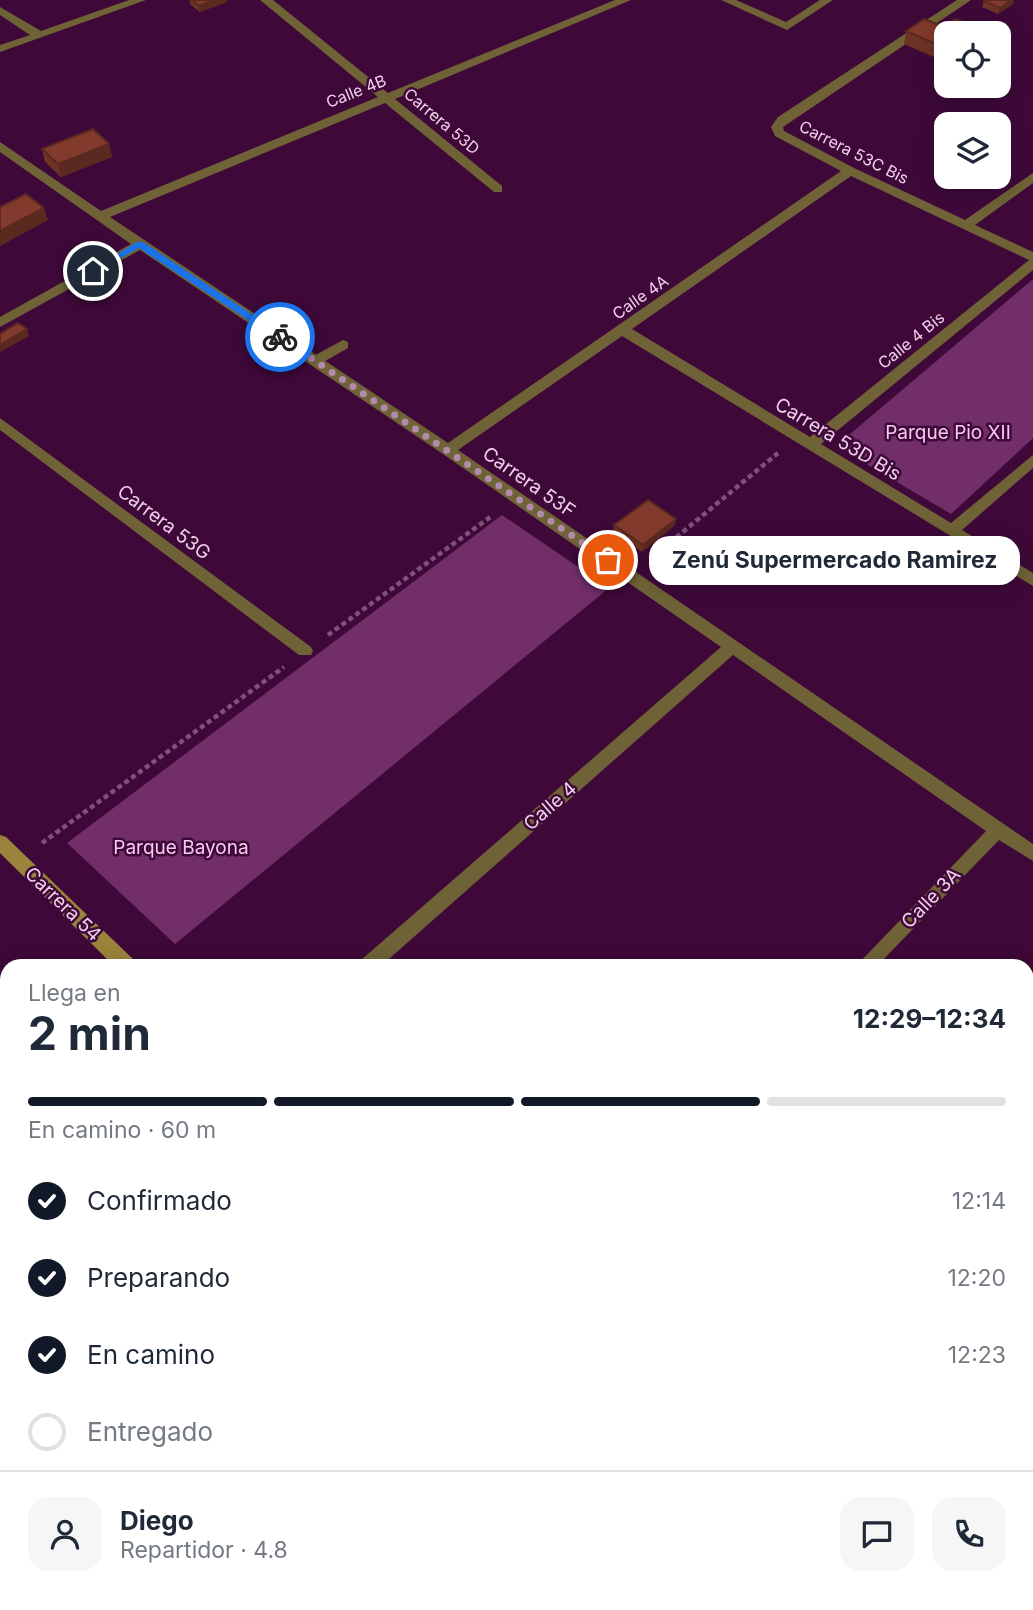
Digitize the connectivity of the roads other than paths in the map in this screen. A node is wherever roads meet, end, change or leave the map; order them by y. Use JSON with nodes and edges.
{"nodes":[{"id":1,"x":140,"y":0,"type":"edge"},
{"id":2,"x":266,"y":0,"type":"edge"},
{"id":3,"x":625,"y":0,"type":"edge"},
{"id":4,"x":727,"y":0,"type":"edge"},
{"id":5,"x":827,"y":0,"type":"edge"},
{"id":6,"x":965,"y":0,"type":"edge"},
{"id":7,"x":0,"y":10,"type":"edge"},
{"id":8,"x":39,"y":35,"type":"junction"},
{"id":9,"x":0,"y":49,"type":"edge"},
{"id":10,"x":388,"y":97,"type":"junction"},
{"id":11,"x":0,"y":146,"type":"edge"},
{"id":12,"x":850,"y":171,"type":"junction"},
{"id":13,"x":1033,"y":177,"type":"edge"},
{"id":14,"x":498,"y":189,"type":"dead end"},
{"id":15,"x":100,"y":216,"type":"junction"},
{"id":16,"x":966,"y":225,"type":"junction"},
{"id":17,"x":140,"y":244,"type":"junction"},
{"id":18,"x":1033,"y":257,"type":"edge"},
{"id":19,"x":1033,"y":263,"type":"edge"},
{"id":20,"x":0,"y":323,"type":"edge"},
{"id":21,"x":623,"y":330,"type":"junction"},
{"id":22,"x":343,"y":345,"type":"dead end"},
{"id":23,"x":315,"y":360,"type":"junction"},
{"id":24,"x":0,"y":423,"type":"edge"},
{"id":25,"x":804,"y":440,"type":"junction"},
{"id":26,"x":448,"y":450,"type":"junction"},
{"id":27,"x":1033,"y":460,"type":"edge"},
{"id":28,"x":951,"y":531,"type":"junction"},
{"id":29,"x":1033,"y":580,"type":"edge"},
{"id":30,"x":732,"y":647,"type":"junction"},
{"id":31,"x":305,"y":651,"type":"road end"},
{"id":32,"x":998,"y":830,"type":"junction"},
{"id":33,"x":0,"y":842,"type":"edge"},
{"id":34,"x":1033,"y":854,"type":"edge"},
{"id":35,"x":120,"y":959,"type":"edge"},
{"id":36,"x":376,"y":959,"type":"edge"},
{"id":37,"x":871,"y":959,"type":"edge"}],
"edges":[{"from":1,"to":8,"type":"street"},
{"from":2,"to":10,"type":"street","name":"Carrera 53D"},
{"from":3,"to":10,"type":"street","name":"Calle 4B"},
{"from":4,"to":5,"type":"street"},
{"from":6,"to":12,"type":"street","name":"Carrera 53C Bis"},
{"from":7,"to":8,"type":"street"},
{"from":8,"to":9,"type":"street"},
{"from":10,"to":14,"type":"street","name":"Carrera 53D"},
{"from":10,"to":15,"type":"street","name":"Calle 4B"},
{"from":11,"to":15,"type":"street","name":"Carrera 53F"},
{"from":12,"to":16,"type":"street","name":"Carrera 53C Bis"},
{"from":12,"to":21,"type":"street","name":"Calle 4A"},
{"from":13,"to":16,"type":"street"},
{"from":15,"to":17,"type":"street","name":"Carrera 53F"},
{"from":16,"to":18,"type":"street","name":"Carrera 53C Bis"},
{"from":17,"to":20,"type":"street"},
{"from":17,"to":23,"type":"street","name":"Carrera 53F"},
{"from":19,"to":25,"type":"street","name":"Calle 4 Bis"},
{"from":21,"to":25,"type":"street","name":"Carrera 53D Bis"},
{"from":21,"to":26,"type":"street","name":"Calle 4A"},
{"from":22,"to":23,"type":"street"},
{"from":23,"to":26,"type":"street","name":"Carrera 53F"},
{"from":24,"to":31,"type":"street","name":"Carrera 53G"},
{"from":25,"to":28,"type":"street","name":"Carrera 53D Bis"},
{"from":26,"to":30,"type":"street","name":"Carrera 53F"},
{"from":27,"to":28,"type":"street"},
{"from":28,"to":29,"type":"street","name":"Carrera 53D Bis"},
{"from":30,"to":32,"type":"street","name":"Carrera 53F"},
{"from":30,"to":36,"type":"street","name":"Calle 4"},
{"from":32,"to":34,"type":"street","name":"Carrera 53F"},
{"from":32,"to":37,"type":"street","name":"Calle 3A"},
{"from":33,"to":35,"type":"street","name":"Carrera 54"}]}
